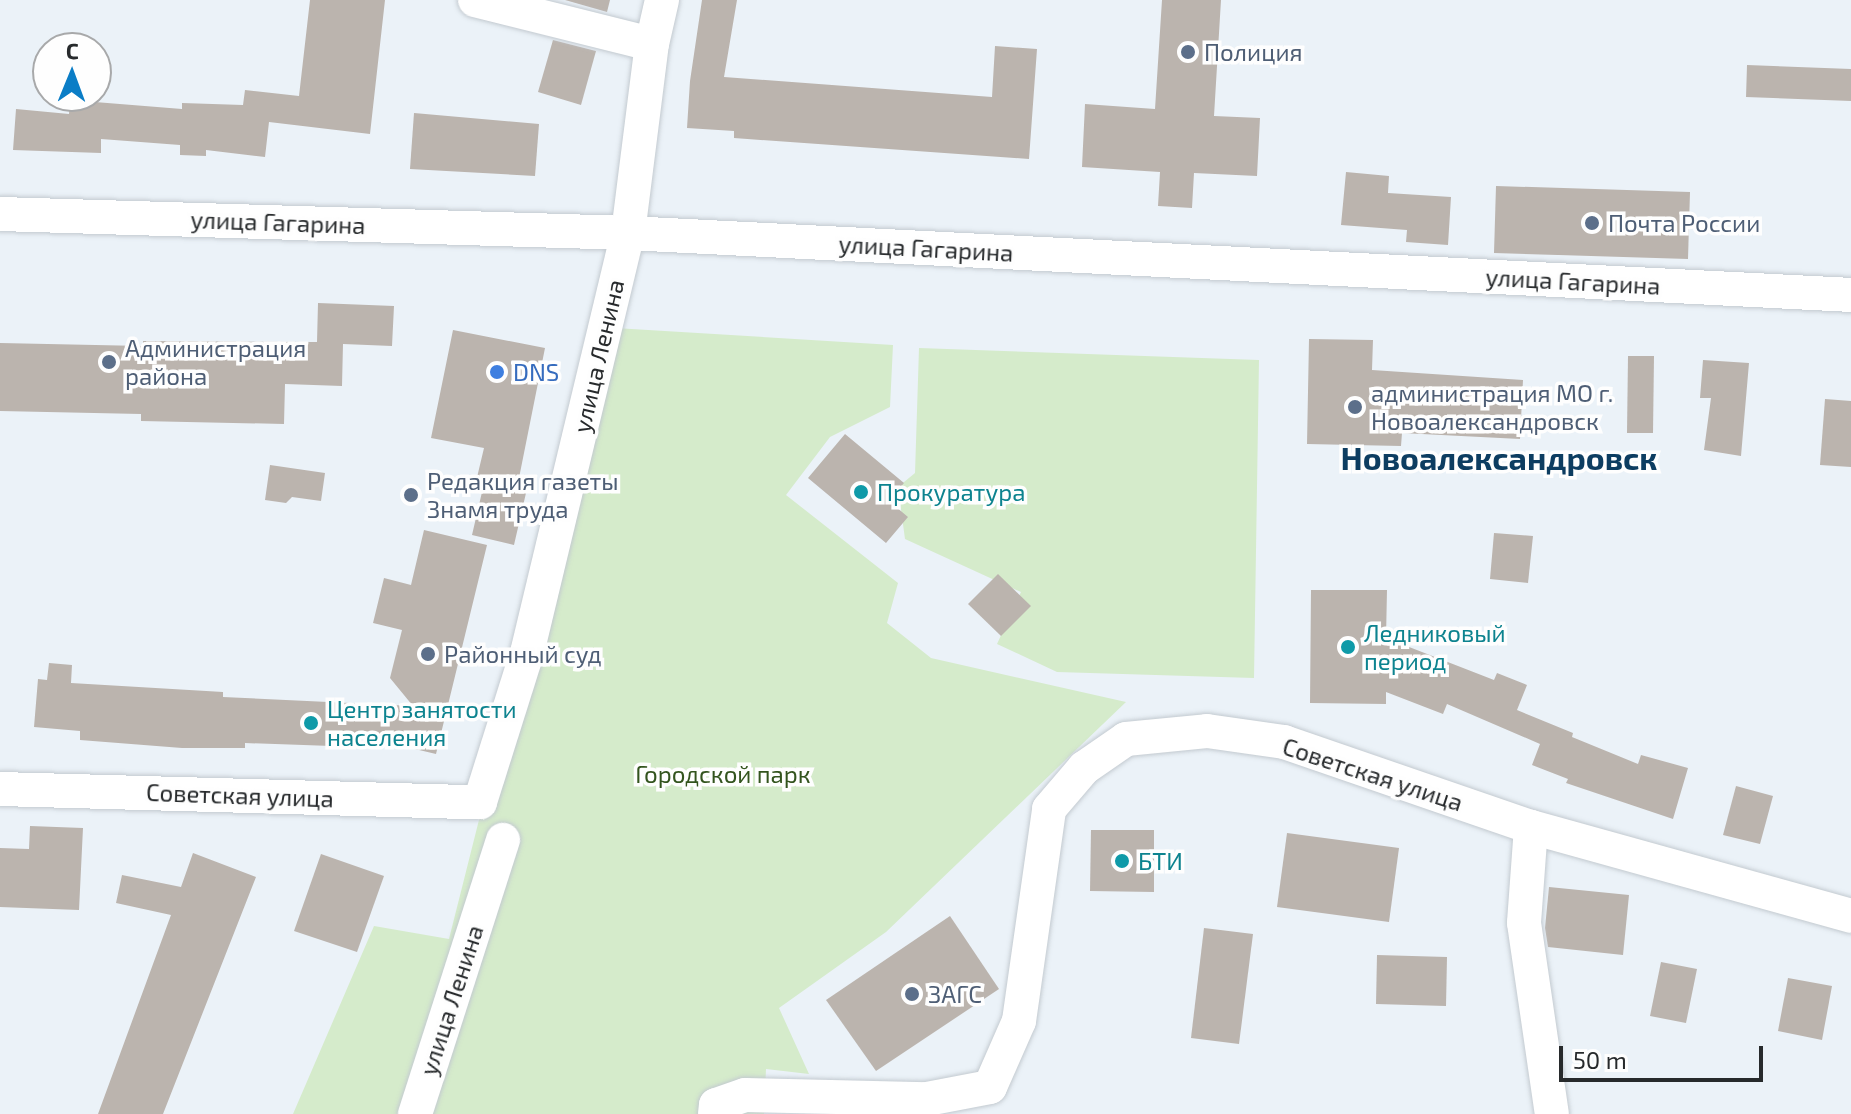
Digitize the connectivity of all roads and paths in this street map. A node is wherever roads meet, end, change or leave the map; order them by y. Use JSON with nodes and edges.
{"nodes":[{"id":1,"x":475,"y":0,"type":"edge"},
{"id":2,"x":662,"y":0,"type":"edge"},
{"id":3,"x":652,"y":44,"type":"junction"},
{"id":4,"x":0,"y":214,"type":"edge"},
{"id":5,"x":628,"y":233,"type":"junction"},
{"id":6,"x":1851,"y":295,"type":"edge"},
{"id":7,"x":0,"y":789,"type":"edge"},
{"id":8,"x":480,"y":802,"type":"joint"},
{"id":9,"x":1531,"y":827,"type":"junction"},
{"id":10,"x":503,"y":840,"type":"dead end"},
{"id":11,"x":1851,"y":916,"type":"edge"},
{"id":12,"x":415,"y":1114,"type":"edge"},
{"id":13,"x":715,"y":1114,"type":"edge"},
{"id":14,"x":1552,"y":1114,"type":"edge"}],
"edges":[{"from":1,"to":3,"type":"street"},
{"from":2,"to":3,"type":"street","name":"улица Ленина"},
{"from":3,"to":5,"type":"street","name":"улица Ленина"},
{"from":4,"to":5,"type":"street","name":"улица Гагарина"},
{"from":5,"to":6,"type":"street","name":"улица Гагарина"},
{"from":5,"to":8,"type":"street","name":"улица Ленина"},
{"from":7,"to":8,"type":"street","name":"Советская улица"},
{"from":9,"to":11,"type":"street","name":"Советская улица"},
{"from":9,"to":13,"type":"street","name":"Советская улица"},
{"from":9,"to":14,"type":"street"},
{"from":10,"to":12,"type":"street","name":"улица Ленина"}]}
